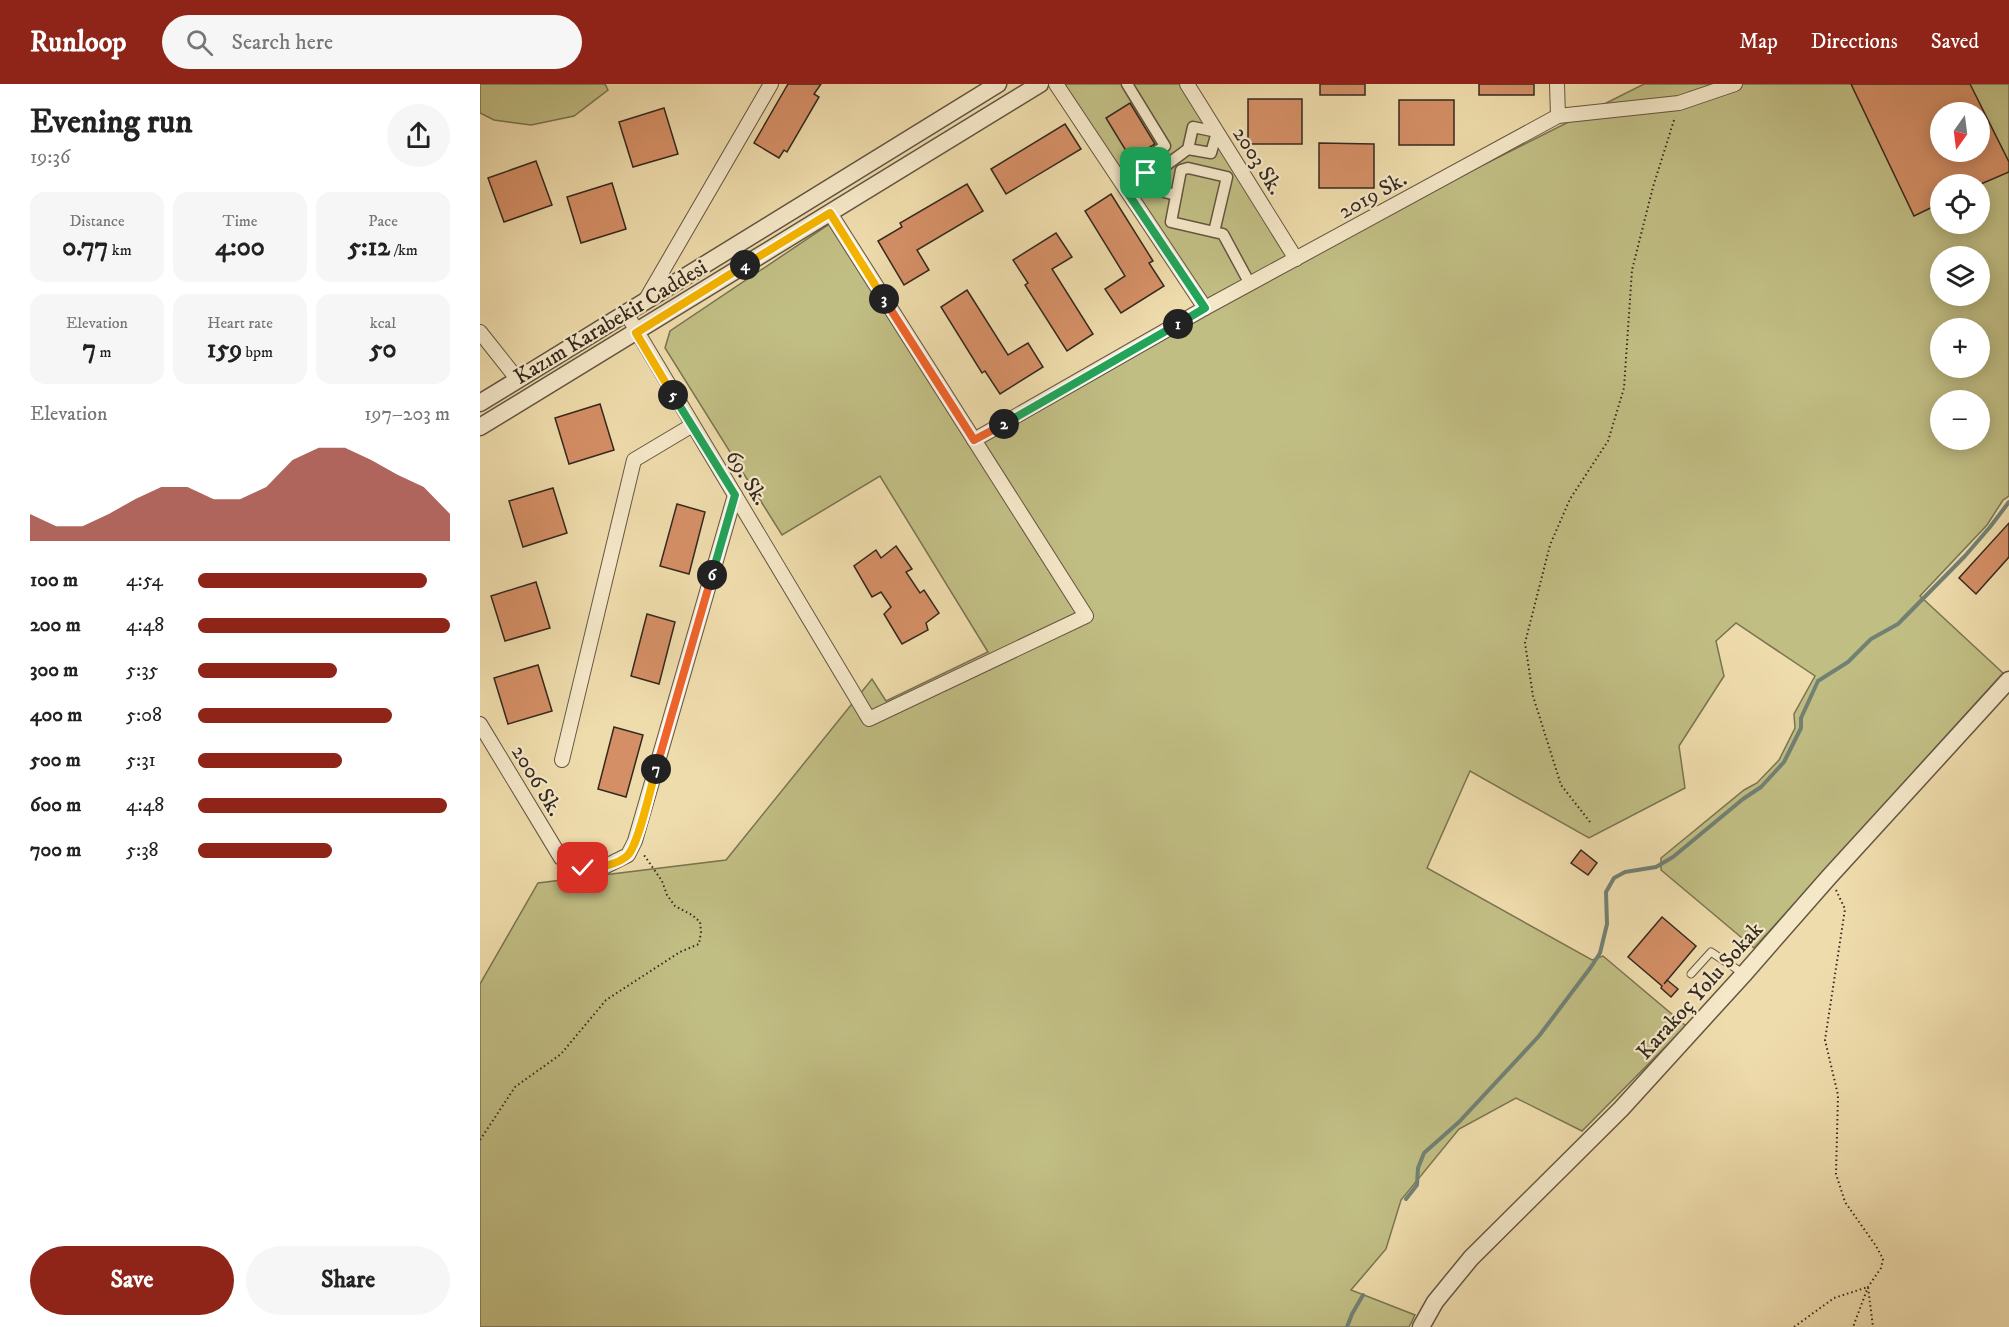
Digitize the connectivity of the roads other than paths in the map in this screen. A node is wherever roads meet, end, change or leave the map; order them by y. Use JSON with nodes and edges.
{"nodes":[{"id":1,"x":771,"y":84,"type":"edge"},
{"id":2,"x":998,"y":84,"type":"edge"},
{"id":3,"x":1040,"y":84,"type":"edge"},
{"id":4,"x":1056,"y":84,"type":"edge"},
{"id":5,"x":1187,"y":84,"type":"edge"},
{"id":6,"x":1557,"y":84,"type":"edge"},
{"id":7,"x":1735,"y":84,"type":"edge"},
{"id":8,"x":1128,"y":86,"type":"edge"},
{"id":9,"x":1142,"y":91,"type":"dead end"},
{"id":10,"x":1558,"y":116,"type":"junction"},
{"id":11,"x":1217,"y":132,"type":"junction"},
{"id":12,"x":1188,"y":149,"type":"junction"},
{"id":13,"x":1147,"y":175,"type":"junction"},
{"id":14,"x":1125,"y":189,"type":"junction"},
{"id":15,"x":1176,"y":195,"type":"junction"},
{"id":16,"x":830,"y":213,"type":"junction"},
{"id":17,"x":1214,"y":232,"type":"junction"},
{"id":18,"x":1296,"y":259,"type":"junction"},
{"id":19,"x":1250,"y":284,"type":"junction"},
{"id":20,"x":645,"y":302,"type":"junction"},
{"id":21,"x":1205,"y":308,"type":"junction"},
{"id":22,"x":626,"y":313,"type":"junction"},
{"id":23,"x":480,"y":332,"type":"edge"},
{"id":24,"x":636,"y":333,"type":"junction"},
{"id":25,"x":518,"y":380,"type":"junction"},
{"id":26,"x":480,"y":403,"type":"edge"},
{"id":27,"x":691,"y":426,"type":"junction"},
{"id":28,"x":480,"y":427,"type":"edge"},
{"id":29,"x":974,"y":440,"type":"junction"},
{"id":30,"x":735,"y":495,"type":"junction"},
{"id":31,"x":2009,"y":680,"type":"edge"},
{"id":32,"x":480,"y":724,"type":"edge"},
{"id":33,"x":562,"y":760,"type":"dead end"},
{"id":34,"x":1691,"y":974,"type":"dead end"},
{"id":35,"x":1744,"y":974,"type":"junction"},
{"id":36,"x":1421,"y":1327,"type":"edge"}],
"edges":[{"from":1,"to":20,"type":"street"},
{"from":2,"to":20,"type":"street","name":"Kazım Karabekir Caddesi"},
{"from":3,"to":16,"type":"street","name":"Kazım Karabekir Caddesi"},
{"from":4,"to":14,"type":"street"},
{"from":5,"to":11,"type":"street","name":"2003 Sk."},
{"from":6,"to":10,"type":"street"},
{"from":7,"to":10,"type":"street"},
{"from":8,"to":9,"type":"street"},
{"from":8,"to":13,"type":"street"},
{"from":10,"to":18,"type":"street","name":"2019 Sk."},
{"from":11,"to":12,"type":"street"},
{"from":11,"to":12,"type":"street"},
{"from":11,"to":18,"type":"street","name":"2003 Sk."},
{"from":12,"to":13,"type":"street"},
{"from":13,"to":14,"type":"street"},
{"from":13,"to":15,"type":"street"},
{"from":14,"to":21,"type":"street"},
{"from":15,"to":17,"type":"street"},
{"from":15,"to":17,"type":"street"},
{"from":16,"to":24,"type":"street","name":"Kazım Karabekir Caddesi"},
{"from":16,"to":29,"type":"street"},
{"from":17,"to":19,"type":"street"},
{"from":18,"to":19,"type":"street","name":"2019 Sk."},
{"from":19,"to":21,"type":"street","name":"2019 Sk."},
{"from":20,"to":22,"type":"street","name":"Kazım Karabekir Caddesi"},
{"from":21,"to":29,"type":"street","name":"2019 Sk."},
{"from":22,"to":24,"type":"street","name":"69. Sk."},
{"from":22,"to":25,"type":"street","name":"Kazım Karabekir Caddesi"},
{"from":23,"to":25,"type":"street"},
{"from":24,"to":27,"type":"street","name":"69. Sk."},
{"from":24,"to":28,"type":"street","name":"Kazım Karabekir Caddesi"},
{"from":25,"to":26,"type":"street","name":"Kazım Karabekir Caddesi"},
{"from":27,"to":30,"type":"street","name":"69. Sk."},
{"from":27,"to":33,"type":"street"},
{"from":29,"to":30,"type":"street","name":"69. Sk."},
{"from":30,"to":32,"type":"street","name":"2006 Sk."},
{"from":31,"to":35,"type":"street","name":"Karakoç Yolu Sokak"},
{"from":34,"to":35,"type":"lane"},
{"from":35,"to":36,"type":"street","name":"Karakoç Yolu Sokak"}]}
